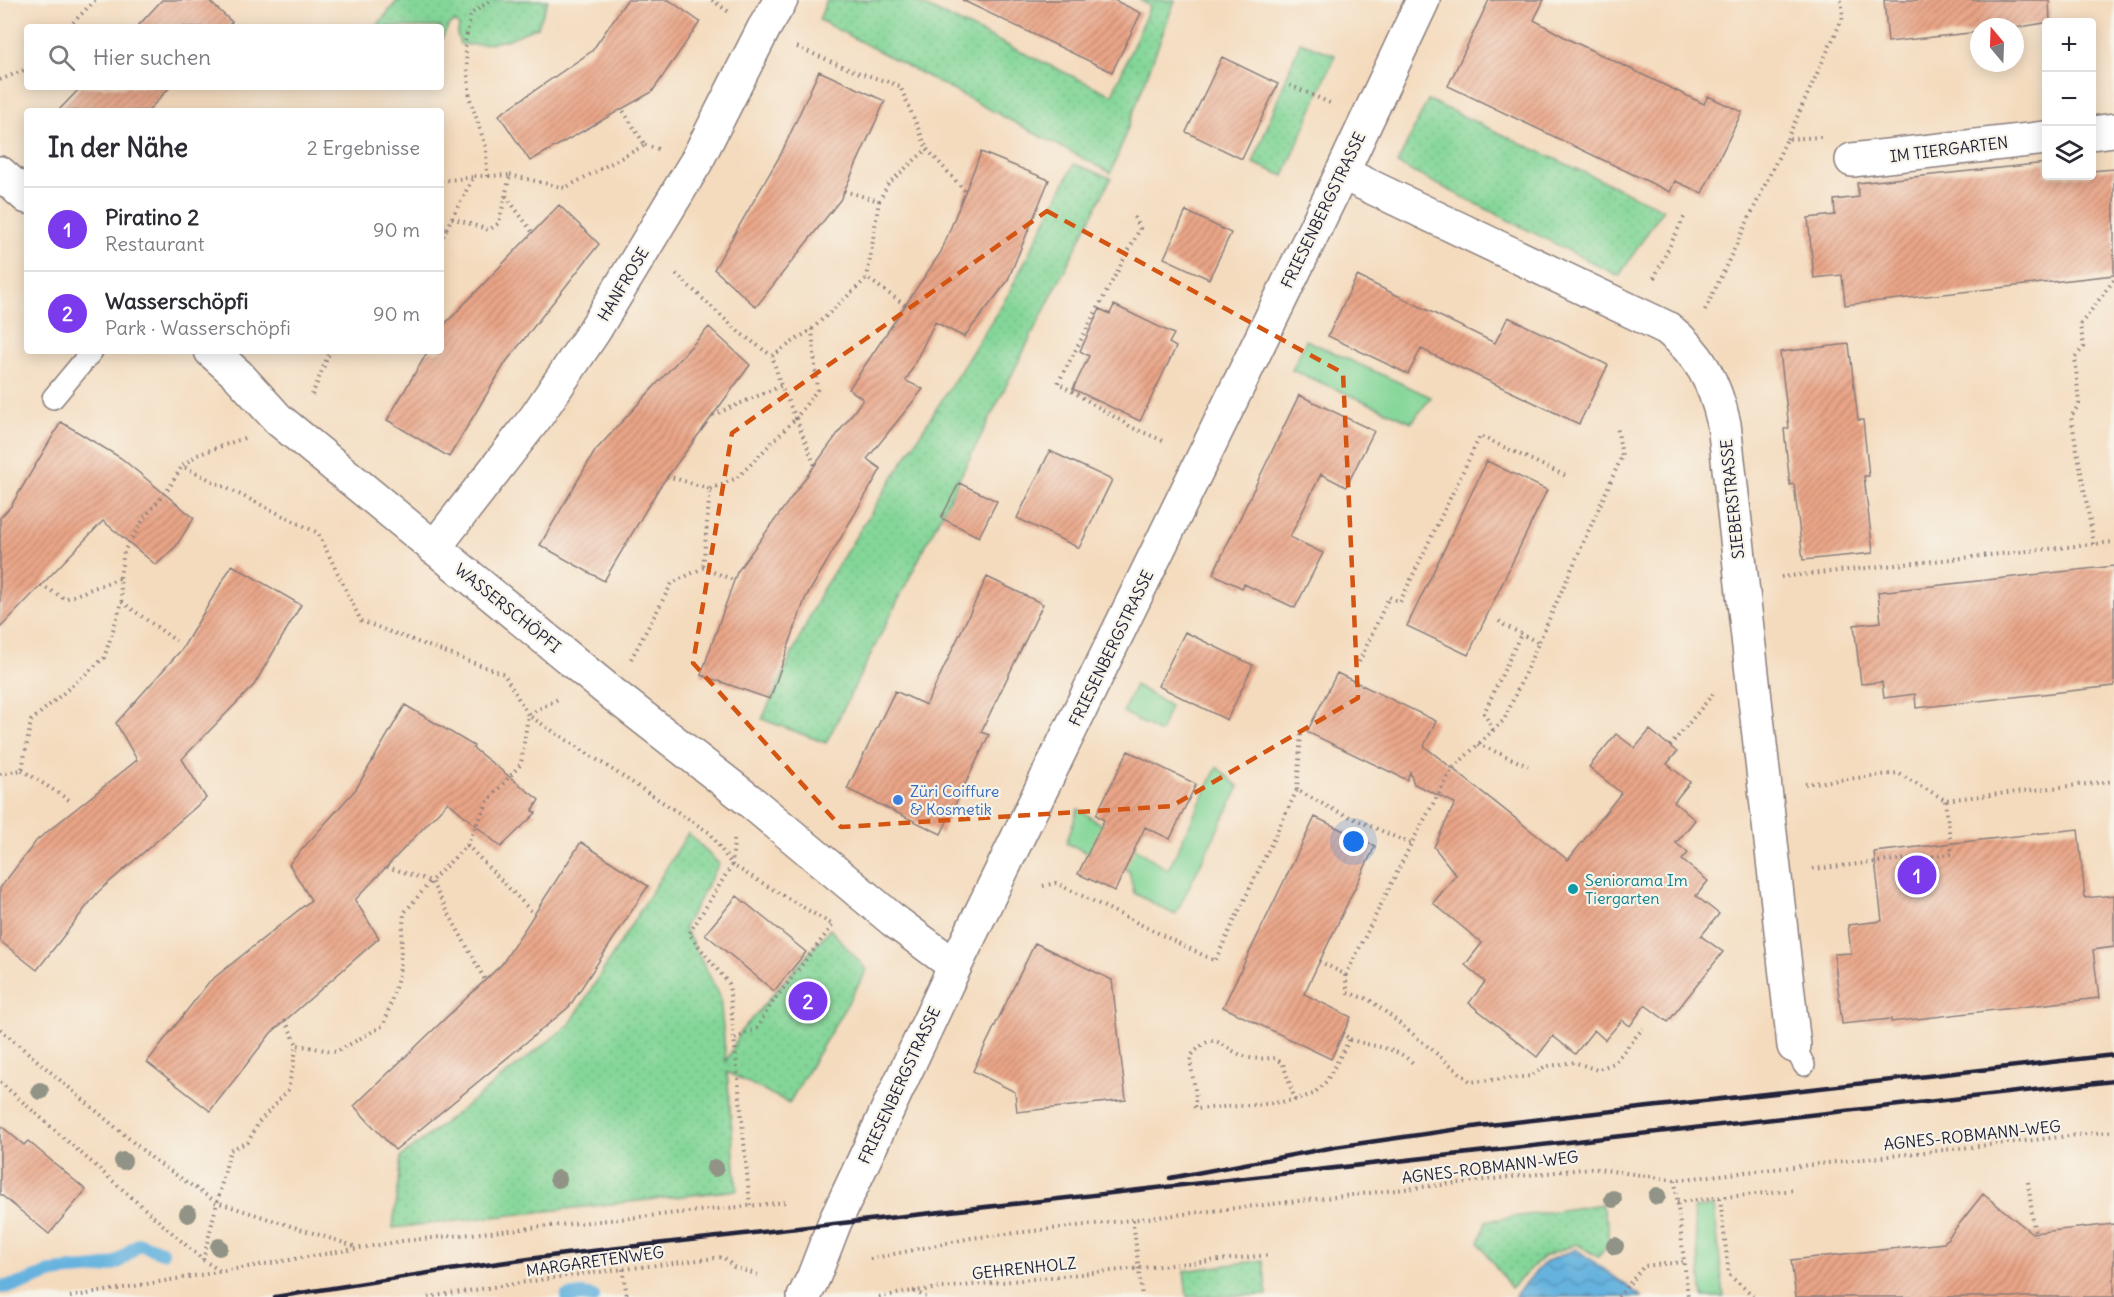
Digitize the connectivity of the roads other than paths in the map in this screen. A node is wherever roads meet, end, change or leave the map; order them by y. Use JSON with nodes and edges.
{"nodes":[{"id":1,"x":781,"y":0,"type":"edge"},
{"id":2,"x":1423,"y":0,"type":"edge"},
{"id":3,"x":2114,"y":130,"type":"edge"},
{"id":4,"x":2096,"y":132,"type":"edge"},
{"id":5,"x":2042,"y":138,"type":"edge"},
{"id":6,"x":1852,"y":160,"type":"road end"},
{"id":7,"x":0,"y":173,"type":"edge"},
{"id":8,"x":1342,"y":173,"type":"junction"},
{"id":9,"x":24,"y":194,"type":"edge"},
{"id":10,"x":90,"y":354,"type":"edge"},
{"id":11,"x":214,"y":354,"type":"edge"},
{"id":12,"x":53,"y":398,"type":"dead end"},
{"id":13,"x":434,"y":548,"type":"junction"},
{"id":14,"x":955,"y":966,"type":"junction"},
{"id":15,"x":1799,"y":1056,"type":"dead end"},
{"id":16,"x":804,"y":1297,"type":"edge"}],
"edges":[{"from":1,"to":13,"type":"street","name":"HANFROSE"},
{"from":2,"to":8,"type":"street","name":"FRIESENBERGSTRASSE"},
{"from":3,"to":4,"type":"street"},
{"from":5,"to":6,"type":"street","name":"IM TIERGARTEN"},
{"from":7,"to":9,"type":"street"},
{"from":8,"to":14,"type":"street","name":"FRIESENBERGSTRASSE"},
{"from":8,"to":15,"type":"street","name":"SIEBERSTRASSE"},
{"from":10,"to":12,"type":"lane"},
{"from":11,"to":13,"type":"street","name":"WASSERSCHÖPFI"},
{"from":13,"to":14,"type":"street","name":"WASSERSCHÖPFI"},
{"from":14,"to":16,"type":"street","name":"FRIESENBERGSTRASSE"}]}
